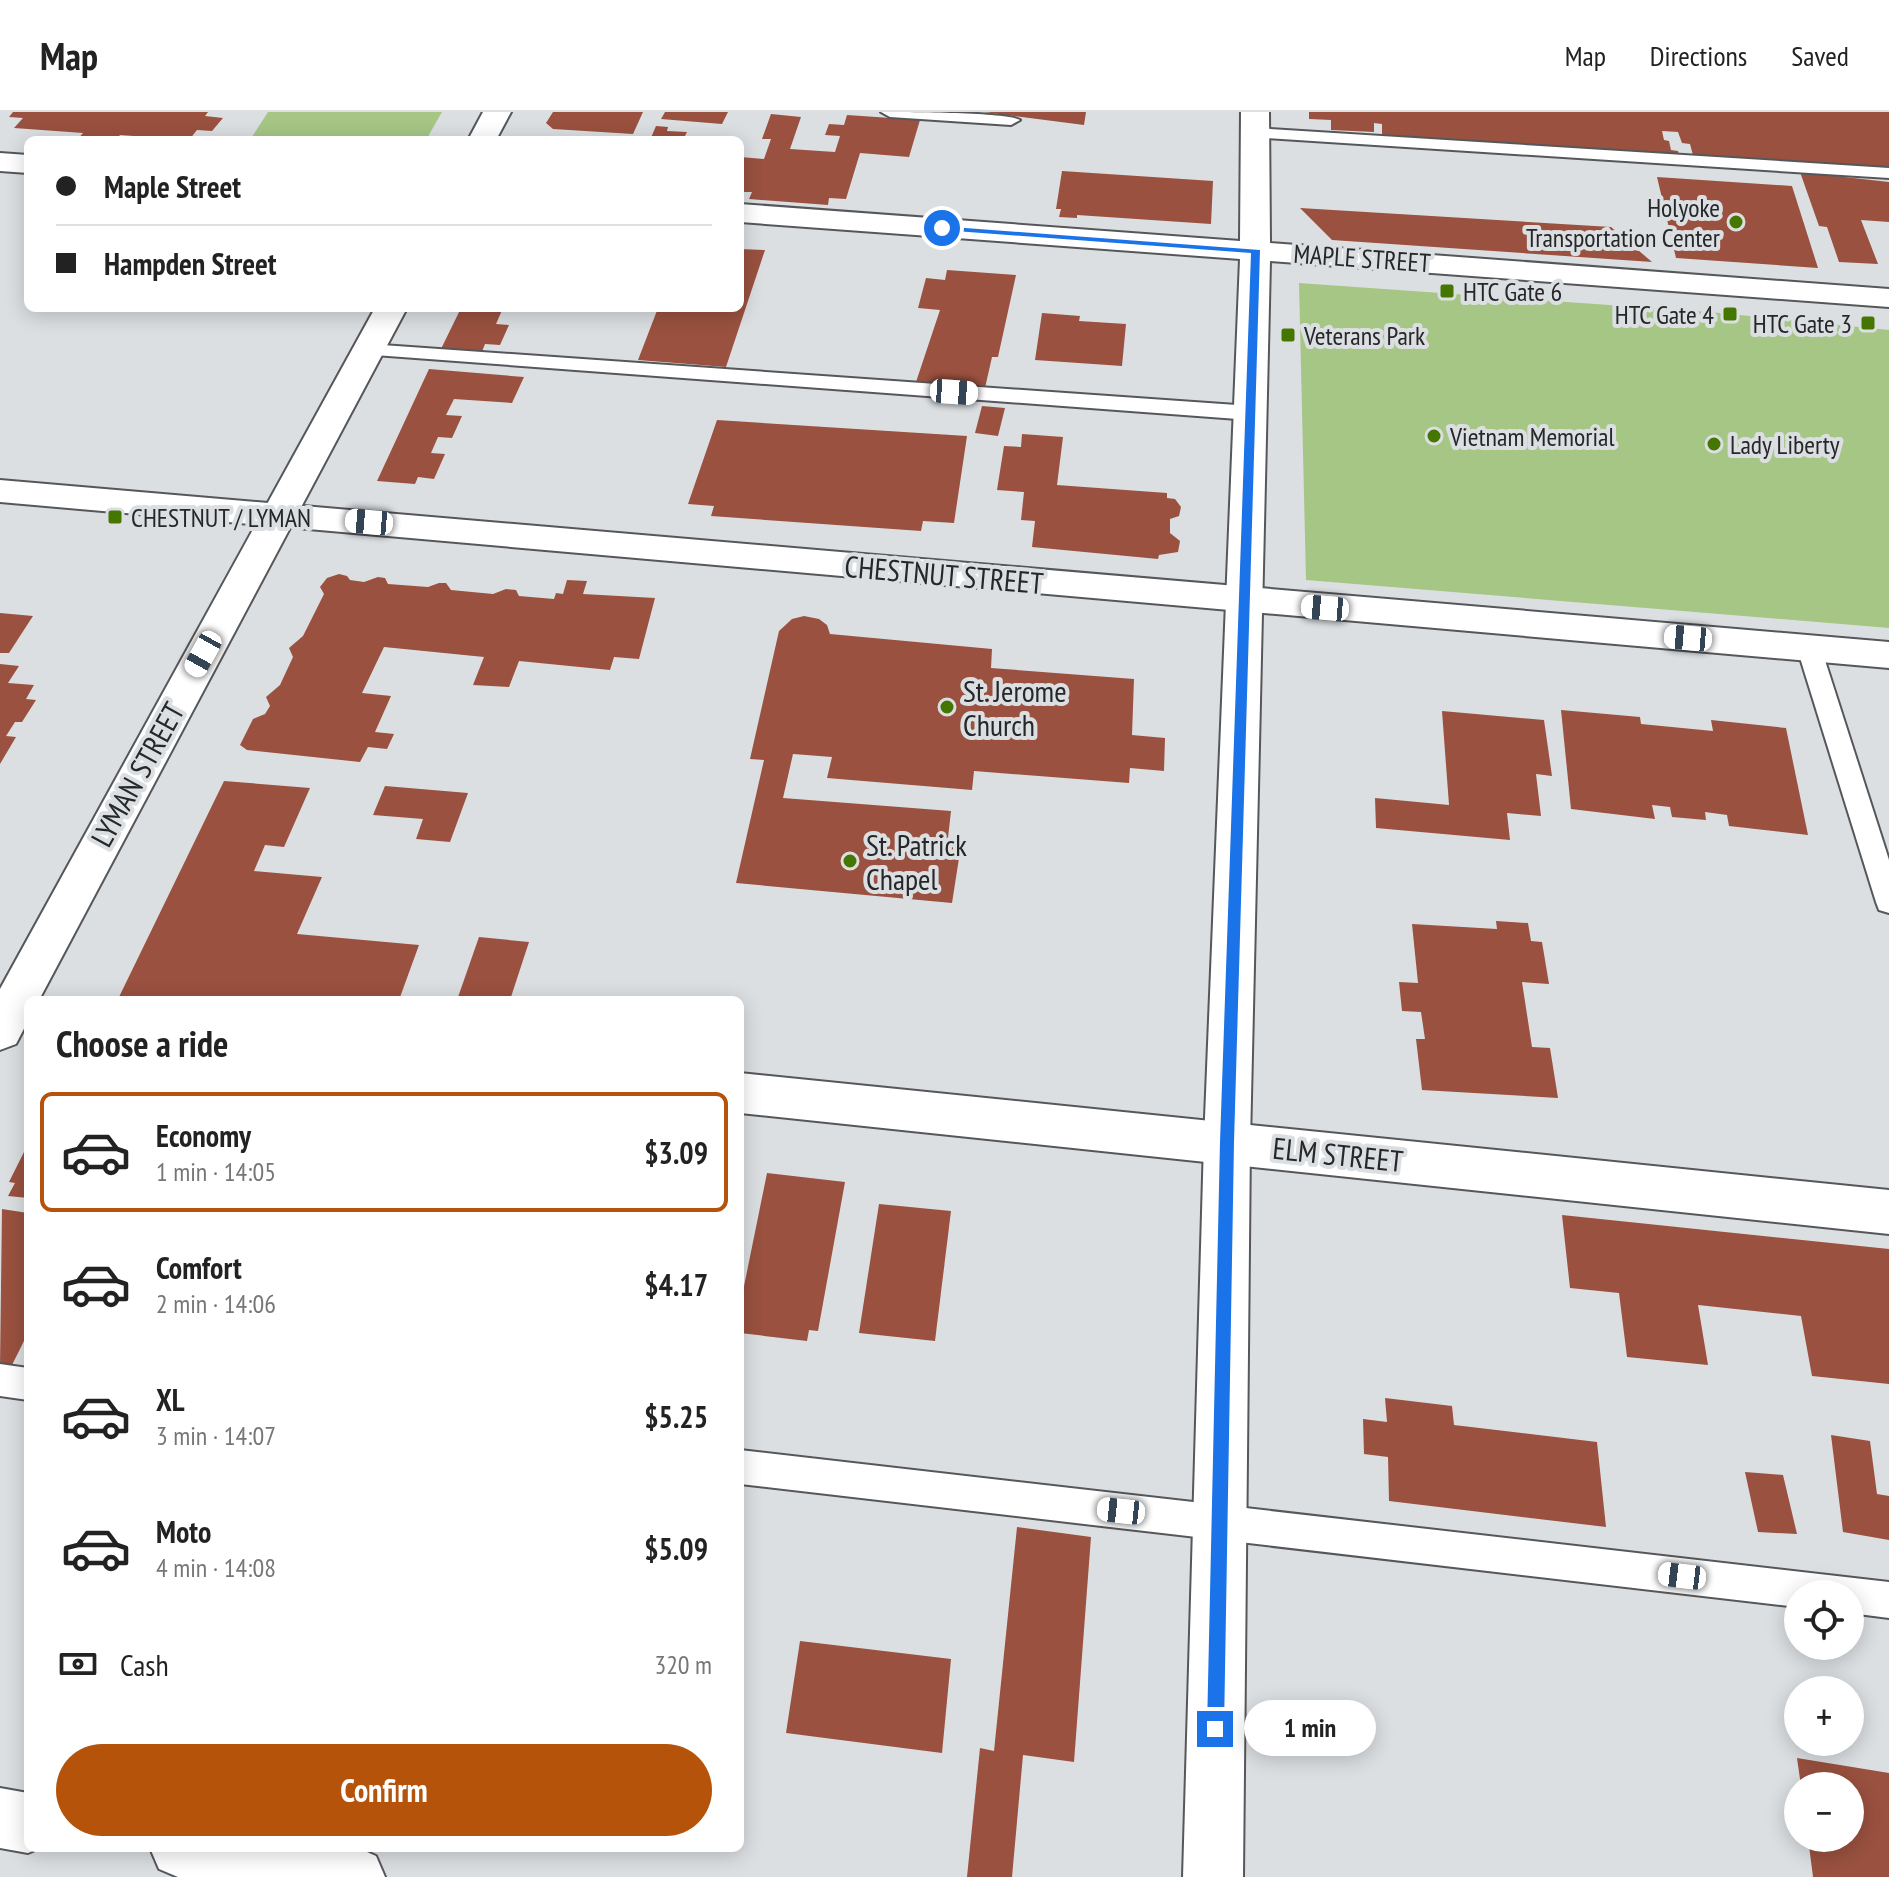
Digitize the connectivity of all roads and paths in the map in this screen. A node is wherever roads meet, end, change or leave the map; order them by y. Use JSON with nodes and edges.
{"nodes":[{"id":1,"x":497,"y":112,"type":"edge"},
{"id":2,"x":890,"y":112,"type":"edge"},
{"id":3,"x":1011,"y":120,"type":"dead end"},
{"id":4,"x":1255,"y":122,"type":"edge"},
{"id":5,"x":484,"y":136,"type":"edge"},
{"id":6,"x":0,"y":162,"type":"edge"},
{"id":7,"x":24,"y":164,"type":"edge"},
{"id":8,"x":1889,"y":173,"type":"edge"},
{"id":9,"x":744,"y":213,"type":"edge"},
{"id":10,"x":1255,"y":250,"type":"junction"},
{"id":11,"x":1889,"y":298,"type":"edge"},
{"id":12,"x":389,"y":312,"type":"edge"},
{"id":13,"x":368,"y":350,"type":"junction"},
{"id":14,"x":1251,"y":413,"type":"junction"},
{"id":15,"x":0,"y":491,"type":"edge"},
{"id":16,"x":280,"y":514,"type":"junction"},
{"id":17,"x":1245,"y":601,"type":"junction"},
{"id":18,"x":1809,"y":648,"type":"junction"},
{"id":19,"x":1889,"y":655,"type":"edge"},
{"id":20,"x":1889,"y":902,"type":"edge"},
{"id":21,"x":26,"y":996,"type":"edge"},
{"id":22,"x":24,"y":1000,"type":"edge"},
{"id":23,"x":12,"y":1023,"type":"edge"},
{"id":24,"x":744,"y":1093,"type":"edge"},
{"id":25,"x":1227,"y":1142,"type":"junction"},
{"id":26,"x":1889,"y":1212,"type":"edge"},
{"id":27,"x":0,"y":1380,"type":"edge"},
{"id":28,"x":24,"y":1383,"type":"edge"},
{"id":29,"x":744,"y":1467,"type":"edge"},
{"id":30,"x":1219,"y":1522,"type":"junction"},
{"id":31,"x":1784,"y":1588,"type":"edge"},
{"id":32,"x":1864,"y":1597,"type":"edge"},
{"id":33,"x":1889,"y":1600,"type":"edge"},
{"id":34,"x":0,"y":1818,"type":"edge"},
{"id":35,"x":24,"y":1822,"type":"edge"},
{"id":36,"x":204,"y":1852,"type":"edge"},
{"id":37,"x":355,"y":1877,"type":"edge"},
{"id":38,"x":1213,"y":1877,"type":"edge"}],
"edges":[{"from":1,"to":5,"type":"street"},
{"from":2,"to":3,"type":"lane"},
{"from":4,"to":8,"type":"lane"},
{"from":4,"to":10,"type":"street"},
{"from":6,"to":7,"type":"street"},
{"from":9,"to":10,"type":"street","name":"MAPLE STREET"},
{"from":10,"to":11,"type":"street","name":"MAPLE STREET"},
{"from":10,"to":14,"type":"street"},
{"from":12,"to":13,"type":"street","name":"LYMAN STREET"},
{"from":13,"to":14,"type":"lane"},
{"from":13,"to":16,"type":"street","name":"LYMAN STREET"},
{"from":14,"to":17,"type":"street"},
{"from":15,"to":16,"type":"street","name":"CHESTNUT STREET"},
{"from":16,"to":17,"type":"street","name":"CHESTNUT STREET"},
{"from":16,"to":21,"type":"street","name":"LYMAN STREET"},
{"from":17,"to":18,"type":"street","name":"CHESTNUT STREET"},
{"from":17,"to":25,"type":"street"},
{"from":18,"to":19,"type":"street","name":"CHESTNUT STREET"},
{"from":18,"to":20,"type":"lane"},
{"from":22,"to":23,"type":"street","name":"LYMAN STREET"},
{"from":24,"to":25,"type":"street","name":"ELM STREET"},
{"from":25,"to":26,"type":"street","name":"ELM STREET"},
{"from":25,"to":30,"type":"street"},
{"from":27,"to":28,"type":"lane"},
{"from":29,"to":30,"type":"lane"},
{"from":30,"to":31,"type":"lane"},
{"from":30,"to":38,"type":"street"},
{"from":32,"to":33,"type":"lane"},
{"from":34,"to":35,"type":"street"},
{"from":36,"to":37,"type":"street"}]}
